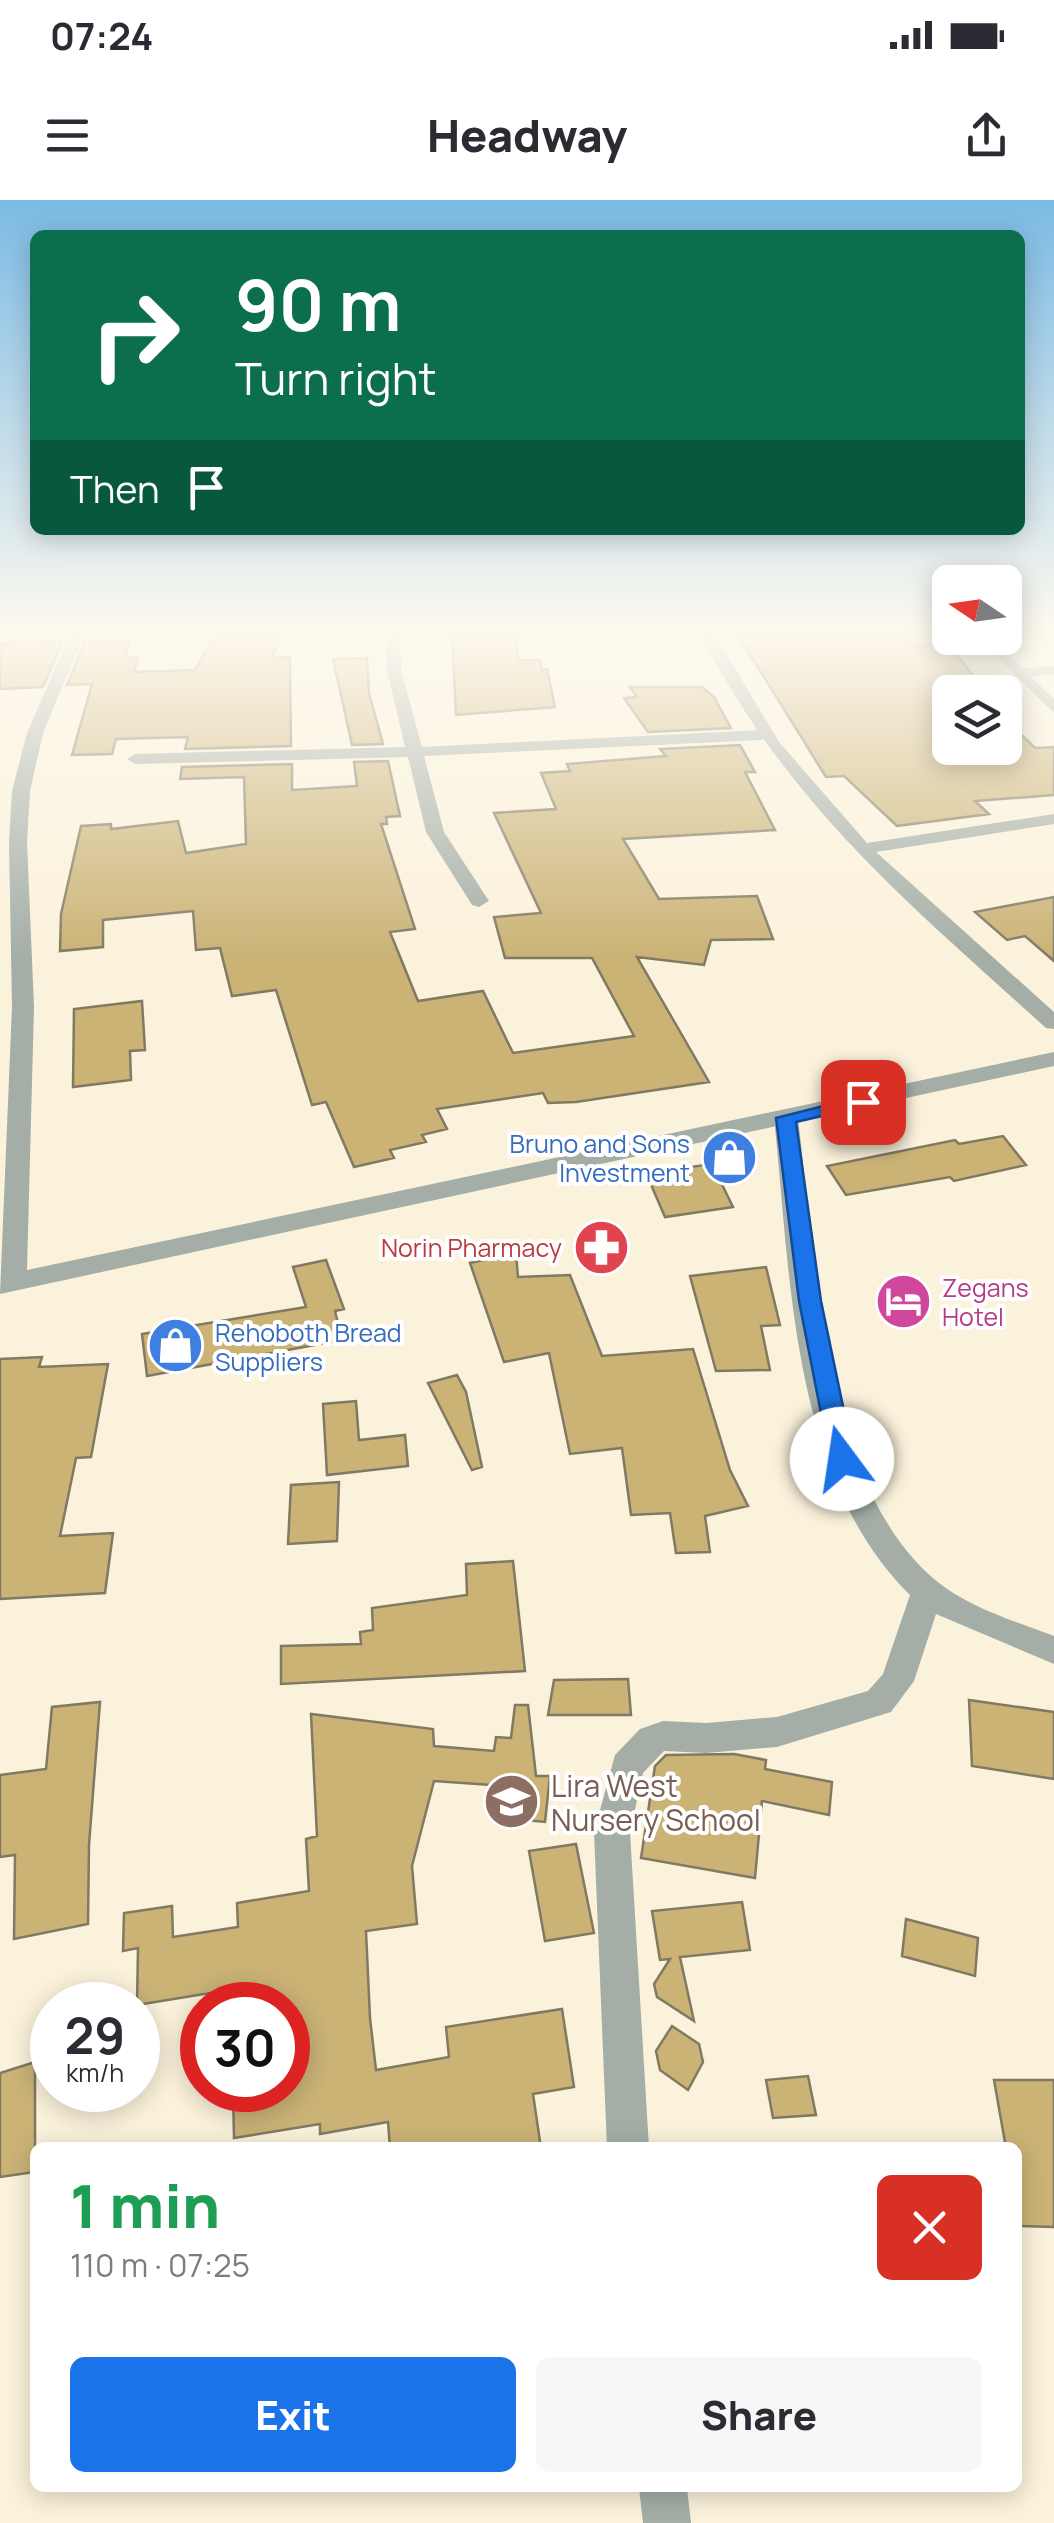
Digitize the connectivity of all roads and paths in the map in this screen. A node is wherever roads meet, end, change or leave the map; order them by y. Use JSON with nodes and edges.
{"nodes":[{"id":1,"x":33,"y":740,"type":"edge"},
{"id":2,"x":413,"y":740,"type":"edge"},
{"id":3,"x":638,"y":740,"type":"edge"},
{"id":4,"x":767,"y":740,"type":"edge"},
{"id":5,"x":416,"y":752,"type":"junction"},
{"id":6,"x":135,"y":759,"type":"dead end"},
{"id":7,"x":1054,"y":819,"type":"edge"},
{"id":8,"x":860,"y":849,"type":"junction"},
{"id":9,"x":479,"y":901,"type":"dead end"},
{"id":10,"x":1054,"y":1023,"type":"edge"},
{"id":11,"x":1054,"y":1059,"type":"edge"},
{"id":12,"x":786,"y":1118,"type":"junction"},
{"id":13,"x":7,"y":1283,"type":"edge"},
{"id":14,"x":927,"y":1592,"type":"junction"},
{"id":15,"x":1054,"y":1650,"type":"edge"},
{"id":16,"x":628,"y":2142,"type":"edge"},
{"id":17,"x":663,"y":2492,"type":"edge"},
{"id":18,"x":667,"y":2523,"type":"edge"}],
"edges":[{"from":1,"to":13,"type":"street"},
{"from":2,"to":5,"type":"street"},
{"from":3,"to":5,"type":"street"},
{"from":4,"to":8,"type":"street"},
{"from":5,"to":6,"type":"street"},
{"from":5,"to":9,"type":"street"},
{"from":7,"to":8,"type":"street"},
{"from":8,"to":10,"type":"street"},
{"from":11,"to":12,"type":"street"},
{"from":12,"to":13,"type":"street"},
{"from":12,"to":14,"type":"street"},
{"from":14,"to":15,"type":"street"},
{"from":14,"to":16,"type":"street"},
{"from":17,"to":18,"type":"street"}]}
